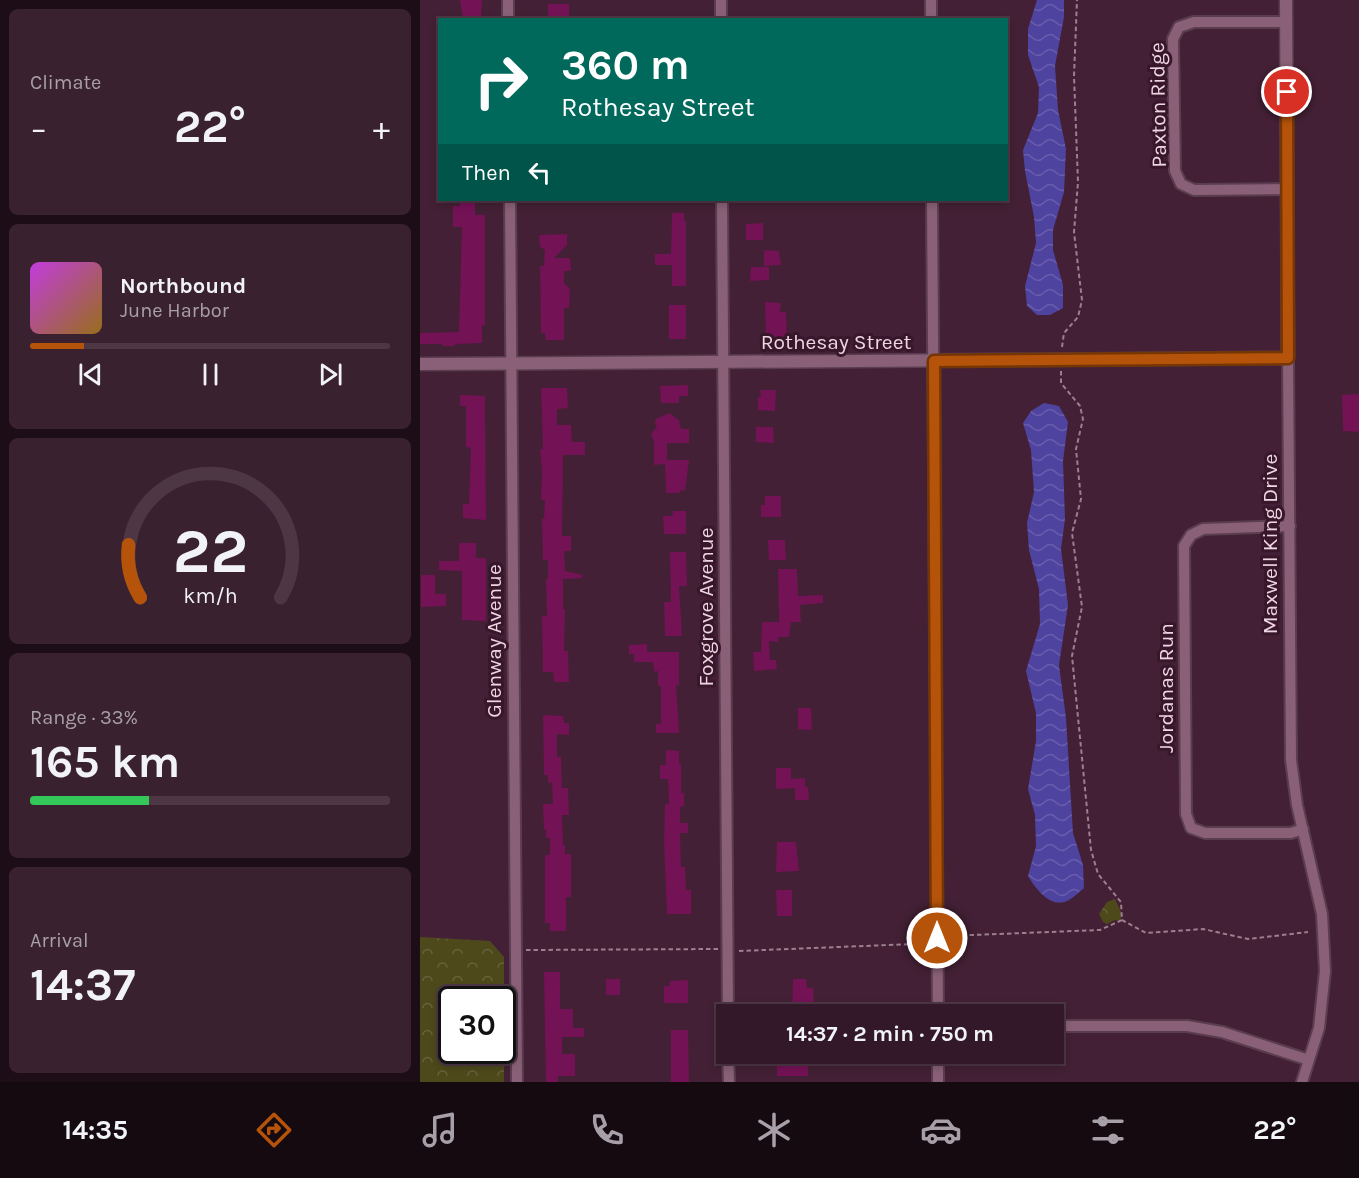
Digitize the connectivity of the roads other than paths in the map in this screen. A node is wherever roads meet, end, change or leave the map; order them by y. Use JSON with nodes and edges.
{"nodes":[{"id":1,"x":508,"y":0,"type":"edge"},
{"id":2,"x":721,"y":0,"type":"edge"},
{"id":3,"x":931,"y":0,"type":"edge"},
{"id":4,"x":1286,"y":0,"type":"edge"},
{"id":5,"x":508,"y":18,"type":"edge"},
{"id":6,"x":721,"y":18,"type":"edge"},
{"id":7,"x":931,"y":18,"type":"edge"},
{"id":8,"x":1286,"y":22,"type":"junction"},
{"id":9,"x":1288,"y":189,"type":"junction"},
{"id":10,"x":510,"y":201,"type":"edge"},
{"id":11,"x":722,"y":201,"type":"edge"},
{"id":12,"x":932,"y":201,"type":"edge"},
{"id":13,"x":1288,"y":358,"type":"junction"},
{"id":14,"x":934,"y":361,"type":"junction"},
{"id":15,"x":723,"y":362,"type":"junction"},
{"id":16,"x":511,"y":363,"type":"junction"},
{"id":17,"x":420,"y":364,"type":"edge"},
{"id":18,"x":1290,"y":526,"type":"junction"},
{"id":19,"x":1303,"y":830,"type":"junction"},
{"id":20,"x":728,"y":1004,"type":"edge"},
{"id":21,"x":938,"y":1004,"type":"edge"},
{"id":22,"x":1064,"y":1026,"type":"edge"},
{"id":23,"x":1309,"y":1060,"type":"junction"},
{"id":24,"x":728,"y":1064,"type":"edge"},
{"id":25,"x":938,"y":1064,"type":"edge"},
{"id":26,"x":517,"y":1082,"type":"edge"},
{"id":27,"x":729,"y":1082,"type":"edge"},
{"id":28,"x":938,"y":1082,"type":"edge"},
{"id":29,"x":1302,"y":1082,"type":"edge"}],
"edges":[{"from":1,"to":5,"type":"street"},
{"from":2,"to":6,"type":"street"},
{"from":3,"to":7,"type":"street"},
{"from":4,"to":8,"type":"street","name":"Maxwell King Drive"},
{"from":8,"to":9,"type":"street","name":"Maxwell King Drive"},
{"from":8,"to":9,"type":"street","name":"Paxton Ridge"},
{"from":9,"to":13,"type":"street","name":"Maxwell King Drive"},
{"from":10,"to":16,"type":"street","name":"Glenway Avenue"},
{"from":11,"to":15,"type":"street","name":"Foxgrove Avenue"},
{"from":12,"to":14,"type":"street"},
{"from":13,"to":14,"type":"street","name":"Rothesay Street"},
{"from":13,"to":18,"type":"street","name":"Maxwell King Drive"},
{"from":14,"to":15,"type":"street","name":"Rothesay Street"},
{"from":14,"to":21,"type":"street"},
{"from":15,"to":16,"type":"street","name":"Rothesay Street"},
{"from":15,"to":20,"type":"street","name":"Foxgrove Avenue"},
{"from":16,"to":17,"type":"street","name":"Rothesay Street"},
{"from":16,"to":26,"type":"street","name":"Glenway Avenue"},
{"from":18,"to":19,"type":"street","name":"Maxwell King Drive"},
{"from":18,"to":19,"type":"street","name":"Jordanas Run"},
{"from":19,"to":23,"type":"street","name":"Maxwell King Drive"},
{"from":22,"to":23,"type":"street"},
{"from":23,"to":29,"type":"street","name":"Maxwell King Drive"},
{"from":24,"to":27,"type":"street"},
{"from":25,"to":28,"type":"street"}]}
